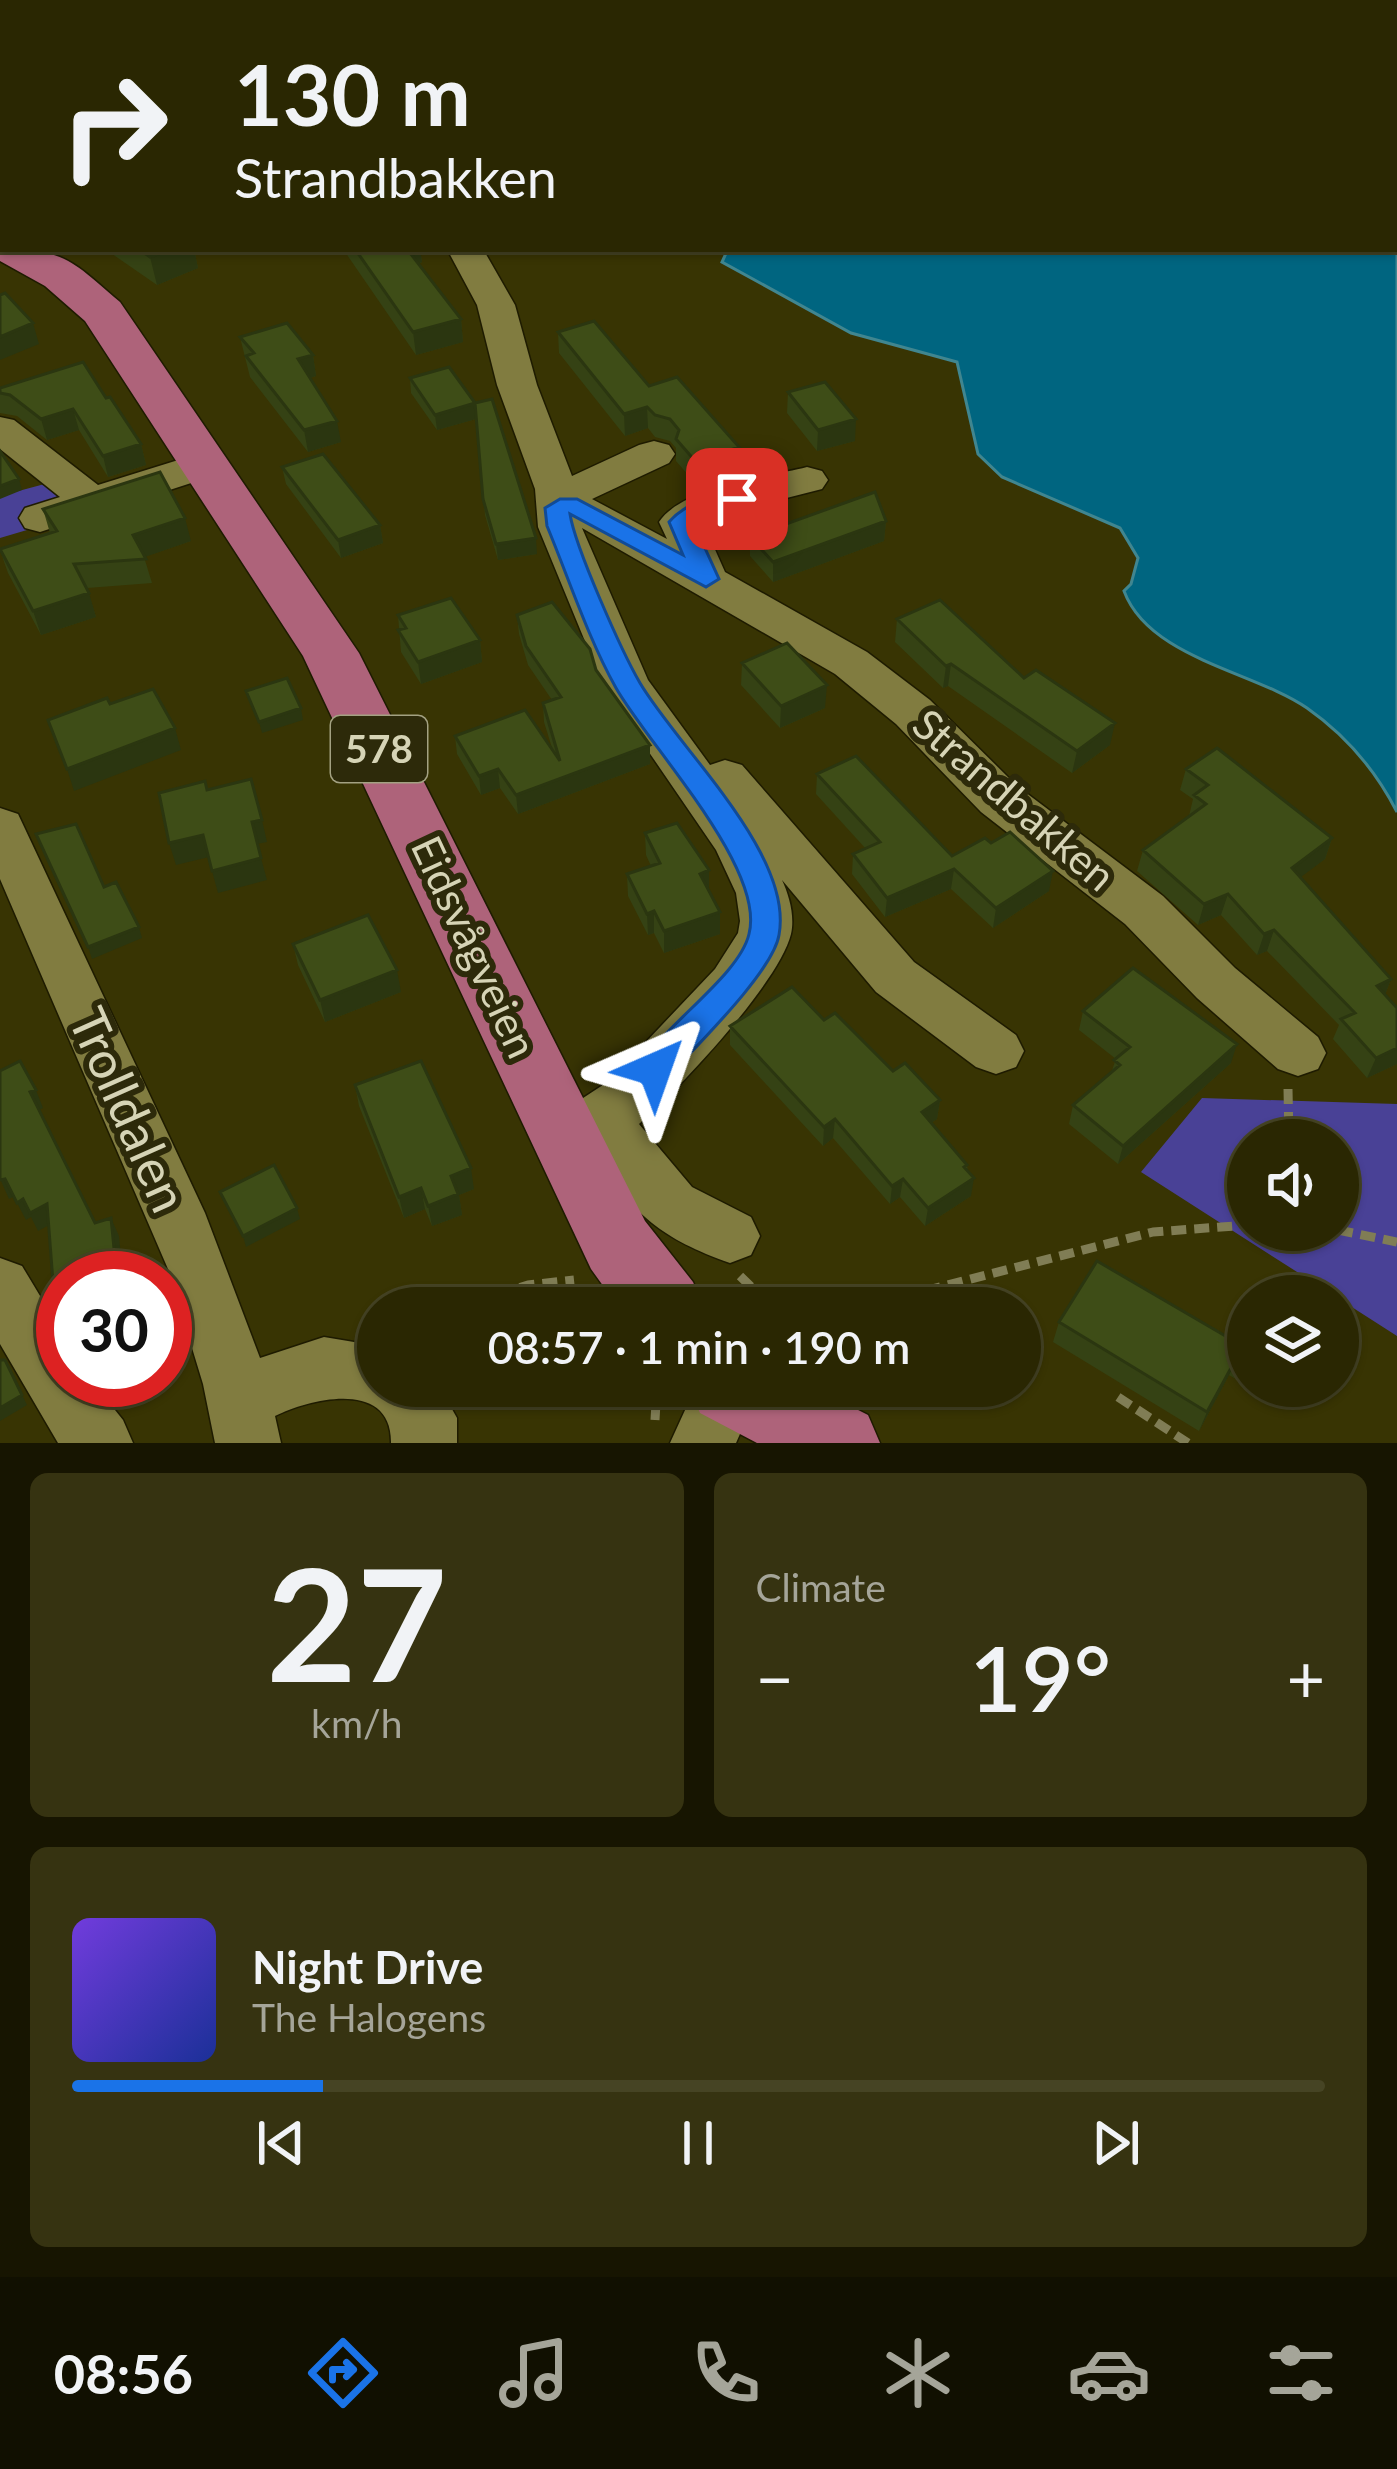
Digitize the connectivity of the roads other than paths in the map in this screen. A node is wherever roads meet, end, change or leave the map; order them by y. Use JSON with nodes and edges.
{"nodes":[{"id":1,"x":17,"y":252,"type":"edge"},
{"id":2,"x":467,"y":252,"type":"edge"},
{"id":3,"x":0,"y":429,"type":"edge"},
{"id":4,"x":654,"y":454,"type":"dead end"},
{"id":5,"x":204,"y":465,"type":"junction"},
{"id":6,"x":807,"y":480,"type":"dead end"},
{"id":7,"x":556,"y":499,"type":"junction"},
{"id":8,"x":92,"y":502,"type":"junction"},
{"id":9,"x":40,"y":518,"type":"edge"},
{"id":10,"x":706,"y":579,"type":"junction"},
{"id":11,"x":648,"y":714,"type":"junction"},
{"id":12,"x":0,"y":826,"type":"edge"},
{"id":13,"x":996,"y":1051,"type":"dead end"},
{"id":14,"x":1298,"y":1053,"type":"dead end"},
{"id":15,"x":585,"y":1131,"type":"junction"},
{"id":16,"x":730,"y":1236,"type":"dead end"},
{"id":17,"x":0,"y":1286,"type":"edge"},
{"id":18,"x":649,"y":1287,"type":"edge"},
{"id":19,"x":357,"y":1367,"type":"edge"},
{"id":20,"x":415,"y":1407,"type":"edge"},
{"id":21,"x":719,"y":1407,"type":"edge"},
{"id":22,"x":770,"y":1407,"type":"edge"},
{"id":23,"x":245,"y":1421,"type":"edge"},
{"id":24,"x":100,"y":1443,"type":"edge"},
{"id":25,"x":424,"y":1443,"type":"edge"},
{"id":26,"x":703,"y":1443,"type":"edge"},
{"id":27,"x":839,"y":1443,"type":"edge"}],
"edges":[{"from":1,"to":5,"type":"main road","name":"Eidsvågveien","number":"578"},
{"from":2,"to":7,"type":"street"},
{"from":3,"to":8,"type":"street"},
{"from":4,"to":7,"type":"street"},
{"from":5,"to":8,"type":"street"},
{"from":5,"to":15,"type":"main road","name":"Eidsvågveien","number":"578"},
{"from":6,"to":10,"type":"street"},
{"from":7,"to":10,"type":"street","name":"Strandbakken"},
{"from":7,"to":11,"type":"street"},
{"from":8,"to":9,"type":"street"},
{"from":10,"to":14,"type":"street","name":"Strandbakken"},
{"from":11,"to":13,"type":"street"},
{"from":11,"to":15,"type":"street"},
{"from":12,"to":23,"type":"street","name":"Trolldalen"},
{"from":15,"to":16,"type":"street"},
{"from":15,"to":18,"type":"main road","name":"Eidsvågveien","number":"578"},
{"from":17,"to":24,"type":"street"},
{"from":19,"to":23,"type":"street","name":"Trolldalen"},
{"from":20,"to":25,"type":"street"},
{"from":21,"to":26,"type":"street"},
{"from":22,"to":27,"type":"main road"}]}
